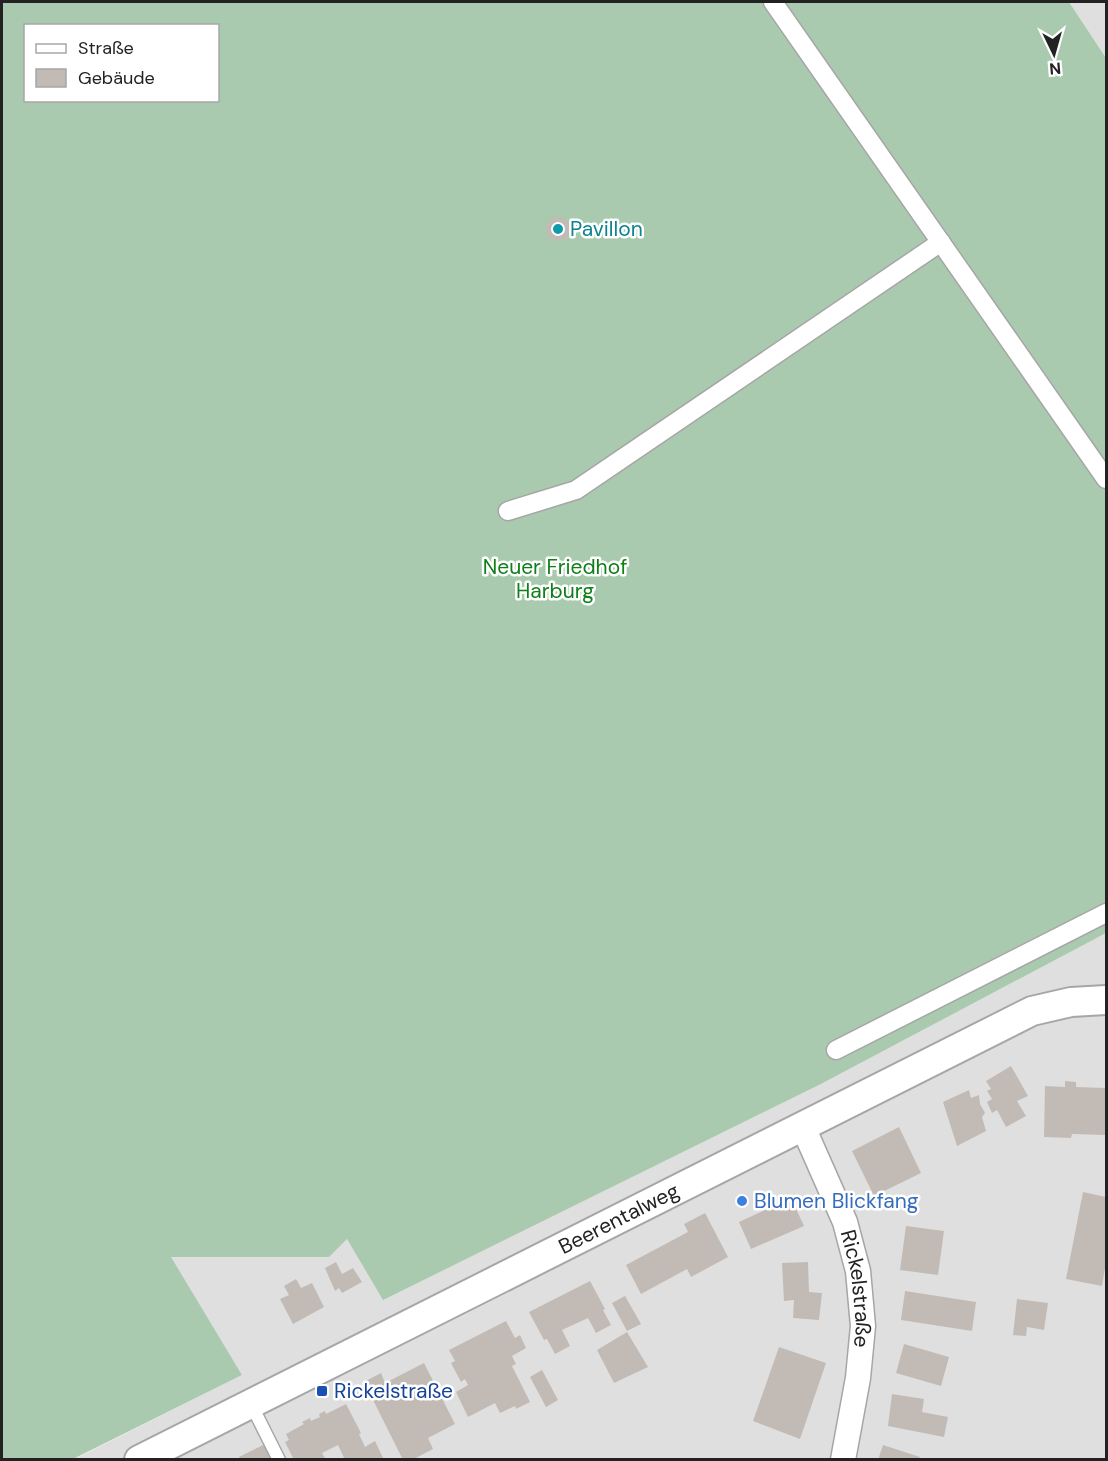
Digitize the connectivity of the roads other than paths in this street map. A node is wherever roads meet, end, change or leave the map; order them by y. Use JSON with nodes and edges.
{"nodes":[{"id":1,"x":773,"y":2,"type":"edge"},
{"id":2,"x":941,"y":242,"type":"junction"},
{"id":3,"x":1107,"y":479,"type":"edge"},
{"id":4,"x":507,"y":511,"type":"dead end"},
{"id":5,"x":1107,"y":913,"type":"edge"},
{"id":6,"x":1107,"y":1000,"type":"edge"},
{"id":7,"x":836,"y":1050,"type":"dead end"},
{"id":8,"x":803,"y":1127,"type":"junction"},
{"id":9,"x":251,"y":1404,"type":"junction"},
{"id":10,"x":139,"y":1460,"type":"edge"},
{"id":11,"x":279,"y":1460,"type":"edge"},
{"id":12,"x":843,"y":1460,"type":"edge"}],
"edges":[{"from":1,"to":2,"type":"street"},
{"from":2,"to":3,"type":"street"},
{"from":2,"to":4,"type":"street"},
{"from":5,"to":7,"type":"street"},
{"from":6,"to":8,"type":"street","name":"Beerentalweg"},
{"from":8,"to":9,"type":"street","name":"Beerentalweg"},
{"from":8,"to":12,"type":"street","name":"Rickelstraße"},
{"from":9,"to":10,"type":"street","name":"Beerentalweg"},
{"from":9,"to":11,"type":"lane"}]}
